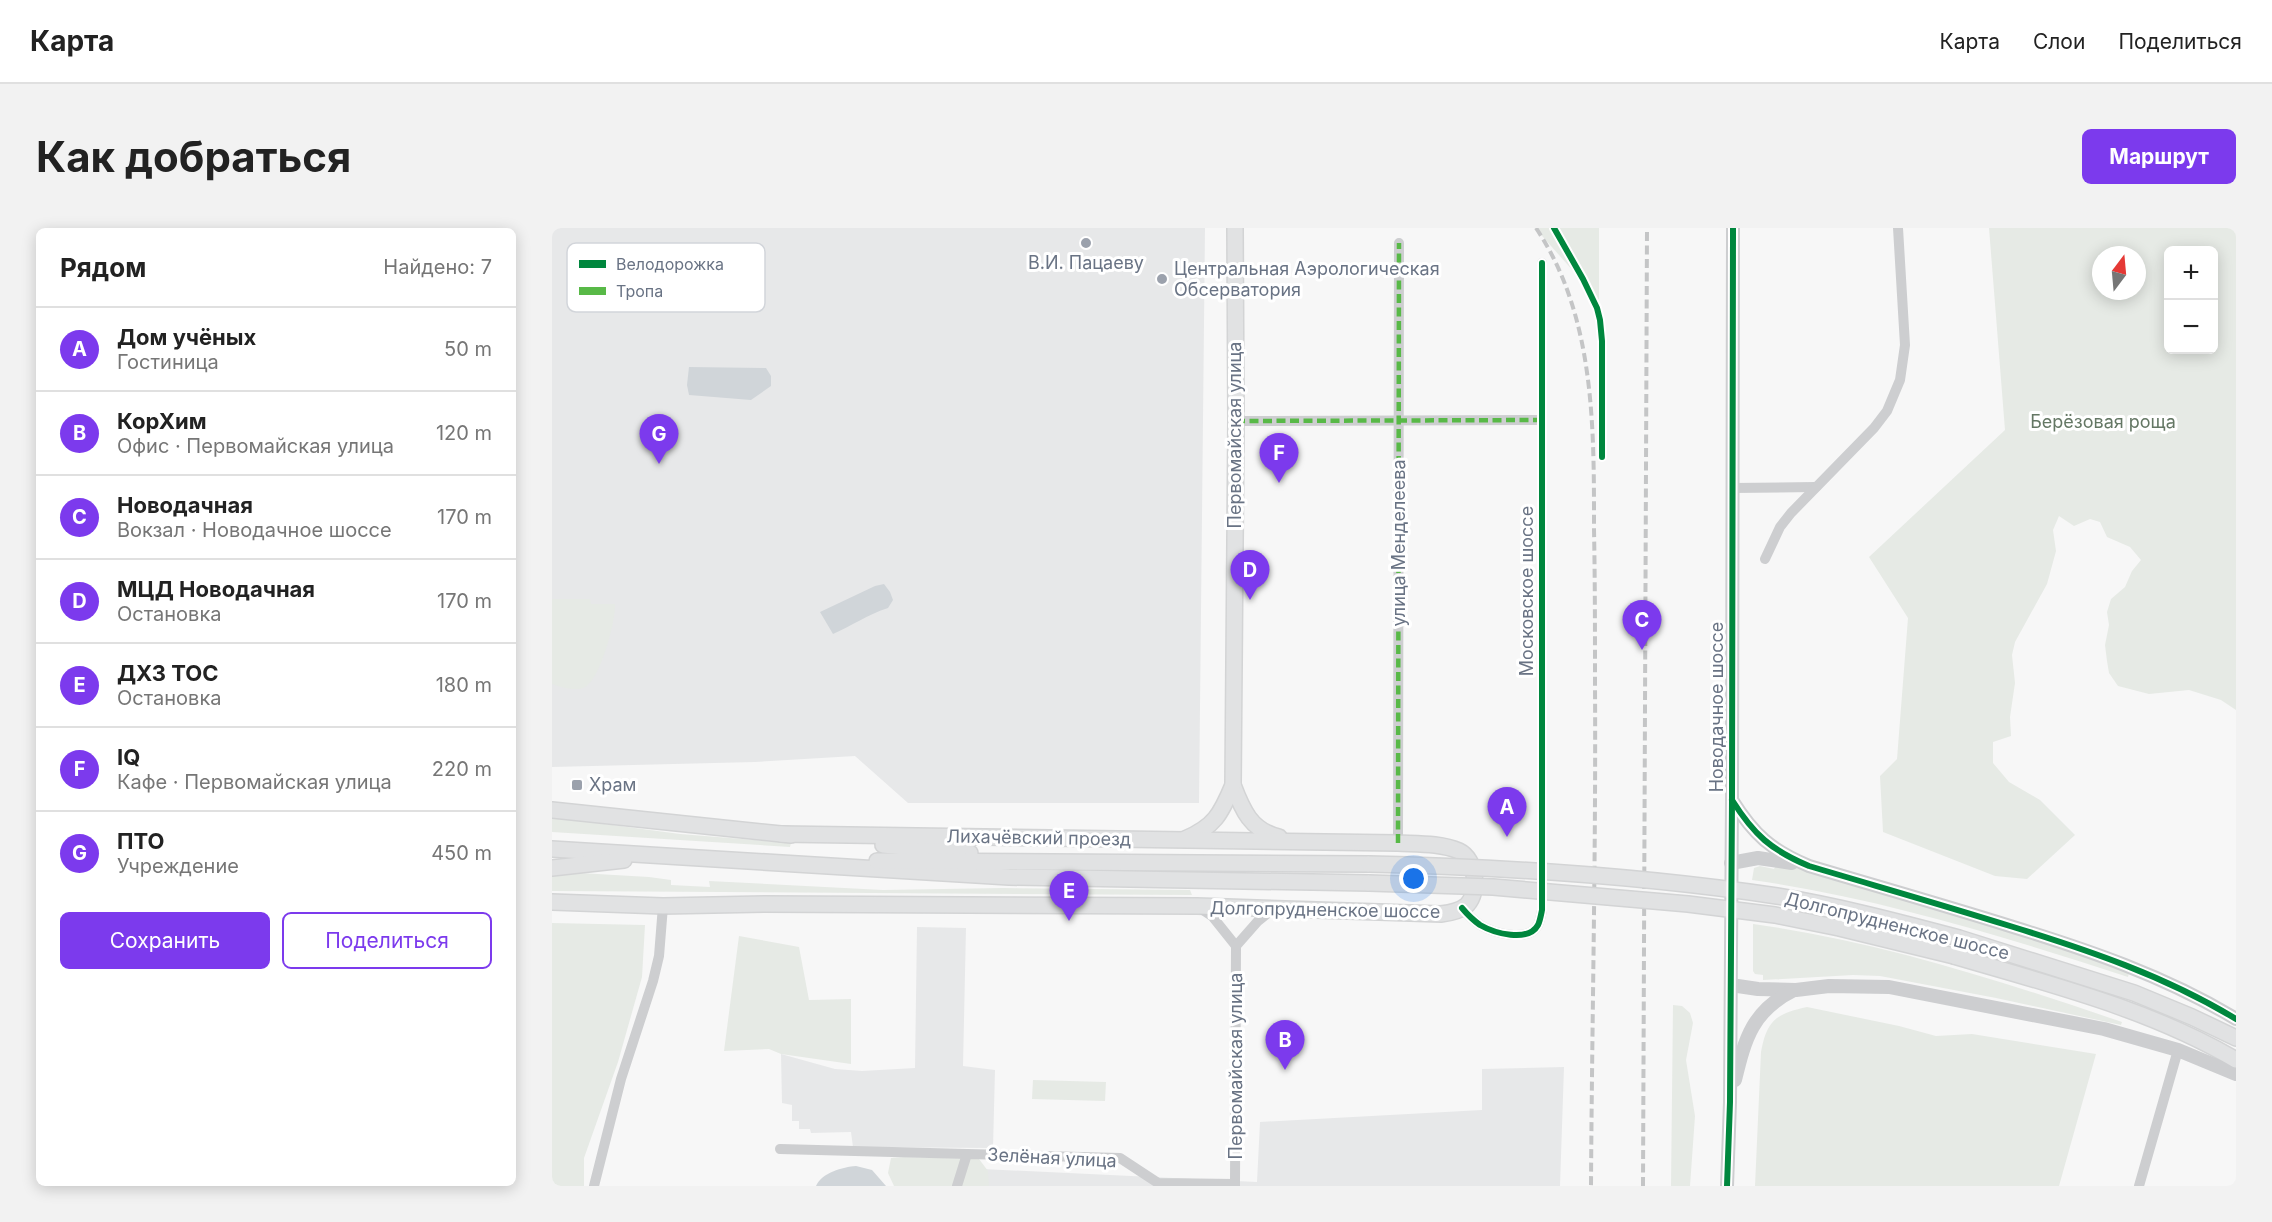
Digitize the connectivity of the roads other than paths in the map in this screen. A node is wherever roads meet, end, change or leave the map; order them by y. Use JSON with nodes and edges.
{"nodes":[{"id":1,"x":1235,"y":228,"type":"edge"},
{"id":2,"x":1733,"y":228,"type":"edge"},
{"id":3,"x":1898,"y":228,"type":"edge"},
{"id":4,"x":1399,"y":243,"type":"dead end"},
{"id":5,"x":1542,"y":263,"type":"dead end"},
{"id":6,"x":1542,"y":420,"type":"junction"},
{"id":7,"x":1236,"y":421,"type":"junction"},
{"id":8,"x":1399,"y":421,"type":"junction"},
{"id":9,"x":1816,"y":487,"type":"junction"},
{"id":10,"x":1732,"y":488,"type":"junction"},
{"id":11,"x":1765,"y":559,"type":"dead end"},
{"id":12,"x":1233,"y":785,"type":"junction"},
{"id":13,"x":1732,"y":800,"type":"junction"},
{"id":14,"x":552,"y":810,"type":"edge"},
{"id":15,"x":781,"y":834,"type":"junction"},
{"id":16,"x":1179,"y":841,"type":"junction"},
{"id":17,"x":1296,"y":841,"type":"junction"},
{"id":18,"x":1398,"y":843,"type":"junction"},
{"id":19,"x":552,"y":849,"type":"edge"},
{"id":20,"x":664,"y":856,"type":"junction"},
{"id":21,"x":746,"y":860,"type":"junction"},
{"id":22,"x":1731,"y":862,"type":"junction"},
{"id":23,"x":1095,"y":863,"type":"junction"},
{"id":24,"x":1369,"y":864,"type":"joint"},
{"id":25,"x":1809,"y":866,"type":"junction"},
{"id":26,"x":552,"y":868,"type":"edge"},
{"id":27,"x":1175,"y":881,"type":"joint"},
{"id":28,"x":552,"y":902,"type":"edge"},
{"id":29,"x":663,"y":906,"type":"junction"},
{"id":30,"x":1197,"y":906,"type":"junction"},
{"id":31,"x":1462,"y":908,"type":"junction"},
{"id":32,"x":1274,"y":909,"type":"junction"},
{"id":33,"x":1236,"y":946,"type":"junction"},
{"id":34,"x":1731,"y":985,"type":"junction"},
{"id":35,"x":1796,"y":990,"type":"junction"},
{"id":36,"x":2236,"y":1019,"type":"edge"},
{"id":37,"x":2236,"y":1038,"type":"edge"},
{"id":38,"x":2178,"y":1050,"type":"junction"},
{"id":39,"x":2236,"y":1060,"type":"edge"},
{"id":40,"x":2236,"y":1074,"type":"edge"},
{"id":41,"x":1730,"y":1102,"type":"junction"},
{"id":42,"x":780,"y":1149,"type":"dead end"},
{"id":43,"x":967,"y":1154,"type":"junction"},
{"id":44,"x":1235,"y":1185,"type":"edge"},
{"id":45,"x":594,"y":1186,"type":"edge"},
{"id":46,"x":957,"y":1186,"type":"edge"},
{"id":47,"x":1727,"y":1186,"type":"edge"},
{"id":48,"x":2139,"y":1186,"type":"edge"}],
"edges":[{"from":1,"to":7,"type":"main road","name":"Первомайская улица"},
{"from":2,"to":10,"type":"street","name":"Новодачное шоссе"},
{"from":3,"to":9,"type":"street"},
{"from":4,"to":8,"type":"street","name":"улица Менделеева"},
{"from":5,"to":6,"type":"street","name":"Московское шоссе"},
{"from":6,"to":8,"type":"street"},
{"from":6,"to":31,"type":"street","name":"Московское шоссе"},
{"from":7,"to":8,"type":"street"},
{"from":7,"to":12,"type":"main road","name":"Первомайская улица"},
{"from":8,"to":18,"type":"street","name":"улица Менделеева"},
{"from":9,"to":10,"type":"street"},
{"from":9,"to":11,"type":"street"},
{"from":10,"to":13,"type":"street","name":"Новодачное шоссе"},
{"from":12,"to":16,"type":"main road"},
{"from":12,"to":17,"type":"main road"},
{"from":13,"to":22,"type":"street","name":"Новодачное шоссе"},
{"from":13,"to":25,"type":"street"},
{"from":14,"to":15,"type":"main road","name":"Лихачёвский проезд"},
{"from":15,"to":16,"type":"main road","name":"Лихачёвский проезд"},
{"from":15,"to":23,"type":"main road","name":"Лихачёвский проезд"},
{"from":16,"to":17,"type":"main road","name":"Лихачёвский проезд"},
{"from":17,"to":18,"type":"main road","name":"Долгопрудненское шоссе"},
{"from":18,"to":31,"type":"main road","name":"Долгопрудненское шоссе"},
{"from":19,"to":20,"type":"main road","name":"Лихачёвский проезд"},
{"from":20,"to":21,"type":"main road","name":"Лихачёвский проезд"},
{"from":20,"to":26,"type":"main road"},
{"from":21,"to":23,"type":"main road","name":"Лихачёвский проезд"},
{"from":21,"to":27,"type":"main road","name":"Лихачёвский проезд"},
{"from":22,"to":25,"type":"street"},
{"from":22,"to":34,"type":"street","name":"Новодачное шоссе"},
{"from":23,"to":24,"type":"main road","name":"Лихачёвский проезд"},
{"from":24,"to":37,"type":"main road","name":"Долгопрудненское шоссе","bridge":true},
{"from":25,"to":36,"type":"street"},
{"from":27,"to":39,"type":"main road","name":"Долгопрудненское шоссе","bridge":true},
{"from":28,"to":29,"type":"main road","name":"Долгопрудненское шоссе"},
{"from":29,"to":30,"type":"main road","name":"Долгопрудненское шоссе"},
{"from":29,"to":45,"type":"street"},
{"from":30,"to":32,"type":"main road","name":"Долгопрудненское шоссе"},
{"from":30,"to":33,"type":"street","name":"Первомайская улица"},
{"from":31,"to":32,"type":"main road","name":"Долгопрудненское шоссе"},
{"from":32,"to":33,"type":"street","name":"Первомайская улица"},
{"from":33,"to":44,"type":"street","name":"Первомайская улица"},
{"from":34,"to":35,"type":"street"},
{"from":34,"to":41,"type":"street","name":"Новодачное шоссе"},
{"from":35,"to":38,"type":"street"},
{"from":35,"to":41,"type":"street"},
{"from":38,"to":40,"type":"street"},
{"from":38,"to":48,"type":"street"},
{"from":41,"to":47,"type":"street","name":"Новодачное шоссе"},
{"from":42,"to":43,"type":"street"},
{"from":43,"to":44,"type":"street","name":"Зелёная улица"},
{"from":43,"to":46,"type":"street","name":"Зелёная улица"}]}
